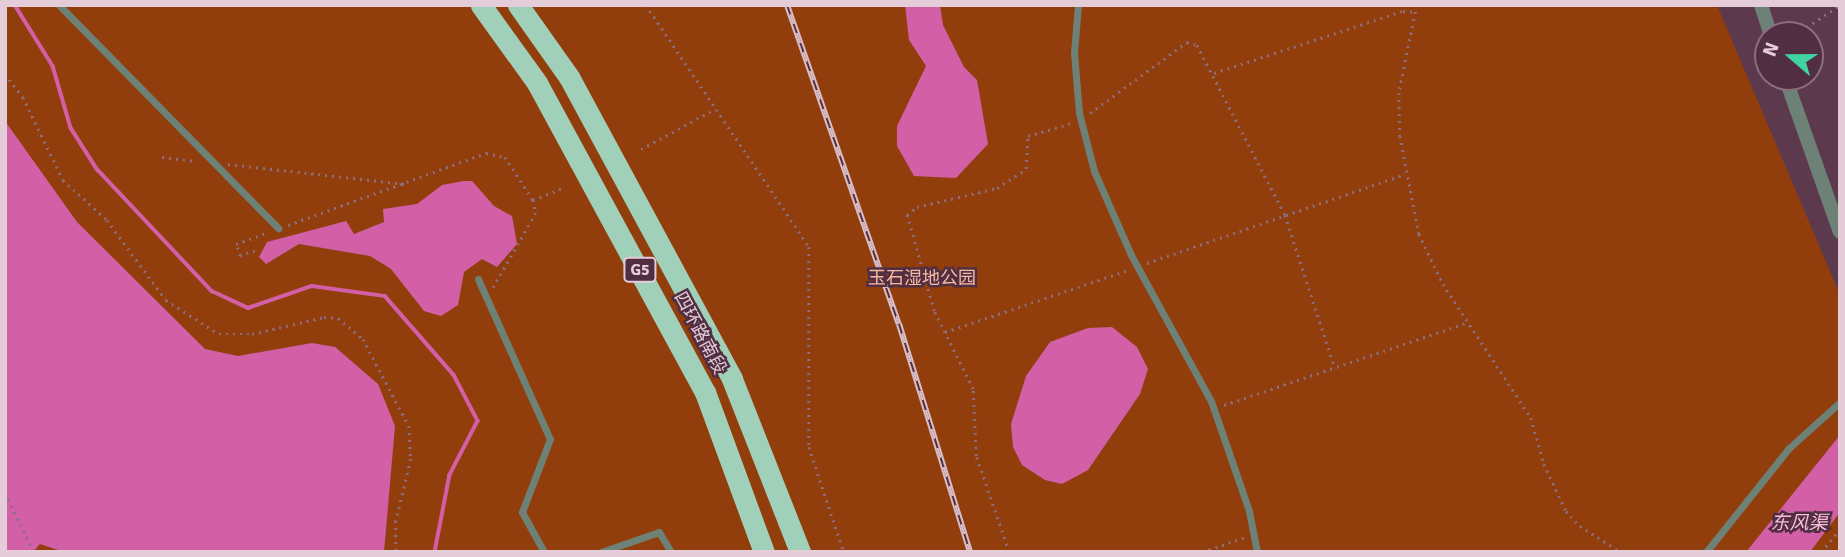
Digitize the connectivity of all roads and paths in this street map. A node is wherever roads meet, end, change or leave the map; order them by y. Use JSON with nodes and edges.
{"nodes":[{"id":1,"x":59,"y":5,"type":"edge"},
{"id":2,"x":481,"y":5,"type":"edge"},
{"id":3,"x":518,"y":5,"type":"edge"},
{"id":4,"x":646,"y":5,"type":"edge"},
{"id":5,"x":1078,"y":5,"type":"edge"},
{"id":6,"x":1417,"y":5,"type":"edge"},
{"id":7,"x":1840,"y":5,"type":"edge"},
{"id":8,"x":1415,"y":12,"type":"junction"},
{"id":9,"x":1815,"y":21,"type":"edge"},
{"id":10,"x":1214,"y":73,"type":"junction"},
{"id":11,"x":5,"y":74,"type":"edge"},
{"id":12,"x":1790,"y":91,"type":"edge"},
{"id":13,"x":716,"y":108,"type":"junction"},
{"id":14,"x":1081,"y":120,"type":"junction"},
{"id":15,"x":641,"y":149,"type":"dead end"},
{"id":16,"x":162,"y":157,"type":"dead end"},
{"id":17,"x":212,"y":162,"type":"junction"},
{"id":18,"x":1405,"y":174,"type":"junction"},
{"id":19,"x":409,"y":184,"type":"junction"},
{"id":20,"x":563,"y":188,"type":"dead end"},
{"id":21,"x":534,"y":200,"type":"junction"},
{"id":22,"x":1285,"y":215,"type":"junction"},
{"id":23,"x":278,"y":228,"type":"junction"},
{"id":24,"x":1840,"y":232,"type":"edge"},
{"id":25,"x":255,"y":251,"type":"dead end"},
{"id":26,"x":1137,"y":266,"type":"junction"},
{"id":27,"x":478,"y":279,"type":"dead end"},
{"id":28,"x":487,"y":299,"type":"junction"},
{"id":29,"x":1469,"y":322,"type":"junction"},
{"id":30,"x":944,"y":333,"type":"junction"},
{"id":31,"x":1335,"y":368,"type":"junction"},
{"id":32,"x":1840,"y":402,"type":"edge"},
{"id":33,"x":1214,"y":408,"type":"junction"},
{"id":34,"x":5,"y":492,"type":"edge"},
{"id":35,"x":1840,"y":529,"type":"edge"},
{"id":36,"x":1253,"y":534,"type":"junction"},
{"id":37,"x":34,"y":552,"type":"edge"},
{"id":38,"x":396,"y":552,"type":"edge"},
{"id":39,"x":544,"y":552,"type":"edge"},
{"id":40,"x":601,"y":552,"type":"edge"},
{"id":41,"x":671,"y":552,"type":"edge"},
{"id":42,"x":764,"y":552,"type":"edge"},
{"id":43,"x":800,"y":552,"type":"edge"},
{"id":44,"x":844,"y":552,"type":"edge"},
{"id":45,"x":1009,"y":552,"type":"edge"},
{"id":46,"x":1202,"y":552,"type":"edge"},
{"id":47,"x":1257,"y":552,"type":"edge"},
{"id":48,"x":1621,"y":552,"type":"edge"},
{"id":49,"x":1706,"y":552,"type":"edge"},
{"id":50,"x":1821,"y":552,"type":"edge"}],
"edges":[{"from":1,"to":17,"type":"lane"},
{"from":2,"to":42,"type":"highway","name":"四环路南段","number":"G5"},
{"from":3,"to":43,"type":"highway","name":"四环路南段","number":"G5"},
{"from":4,"to":13,"type":"path"},
{"from":5,"to":14,"type":"lane"},
{"from":6,"to":8,"type":"path"},
{"from":7,"to":9,"type":"path"},
{"from":8,"to":10,"type":"path"},
{"from":8,"to":18,"type":"path"},
{"from":10,"to":14,"type":"path"},
{"from":10,"to":22,"type":"path"},
{"from":11,"to":38,"type":"path"},
{"from":12,"to":24,"type":"street"},
{"from":13,"to":15,"type":"path"},
{"from":13,"to":44,"type":"path"},
{"from":14,"to":26,"type":"lane"},
{"from":14,"to":30,"type":"path"},
{"from":16,"to":17,"type":"path"},
{"from":17,"to":19,"type":"path"},
{"from":17,"to":23,"type":"lane"},
{"from":18,"to":22,"type":"path"},
{"from":18,"to":29,"type":"path"},
{"from":19,"to":21,"type":"path"},
{"from":19,"to":23,"type":"path"},
{"from":20,"to":21,"type":"path"},
{"from":21,"to":28,"type":"path"},
{"from":22,"to":26,"type":"path"},
{"from":22,"to":31,"type":"path"},
{"from":23,"to":25,"type":"path"},
{"from":26,"to":30,"type":"path"},
{"from":26,"to":33,"type":"lane"},
{"from":27,"to":28,"type":"lane"},
{"from":28,"to":39,"type":"lane"},
{"from":29,"to":31,"type":"path"},
{"from":29,"to":48,"type":"path"},
{"from":30,"to":45,"type":"path"},
{"from":31,"to":33,"type":"path"},
{"from":32,"to":49,"type":"lane"},
{"from":33,"to":36,"type":"lane"},
{"from":34,"to":37,"type":"path"},
{"from":35,"to":50,"type":"path"},
{"from":36,"to":46,"type":"path"},
{"from":36,"to":47,"type":"lane"},
{"from":40,"to":41,"type":"lane"}]}
